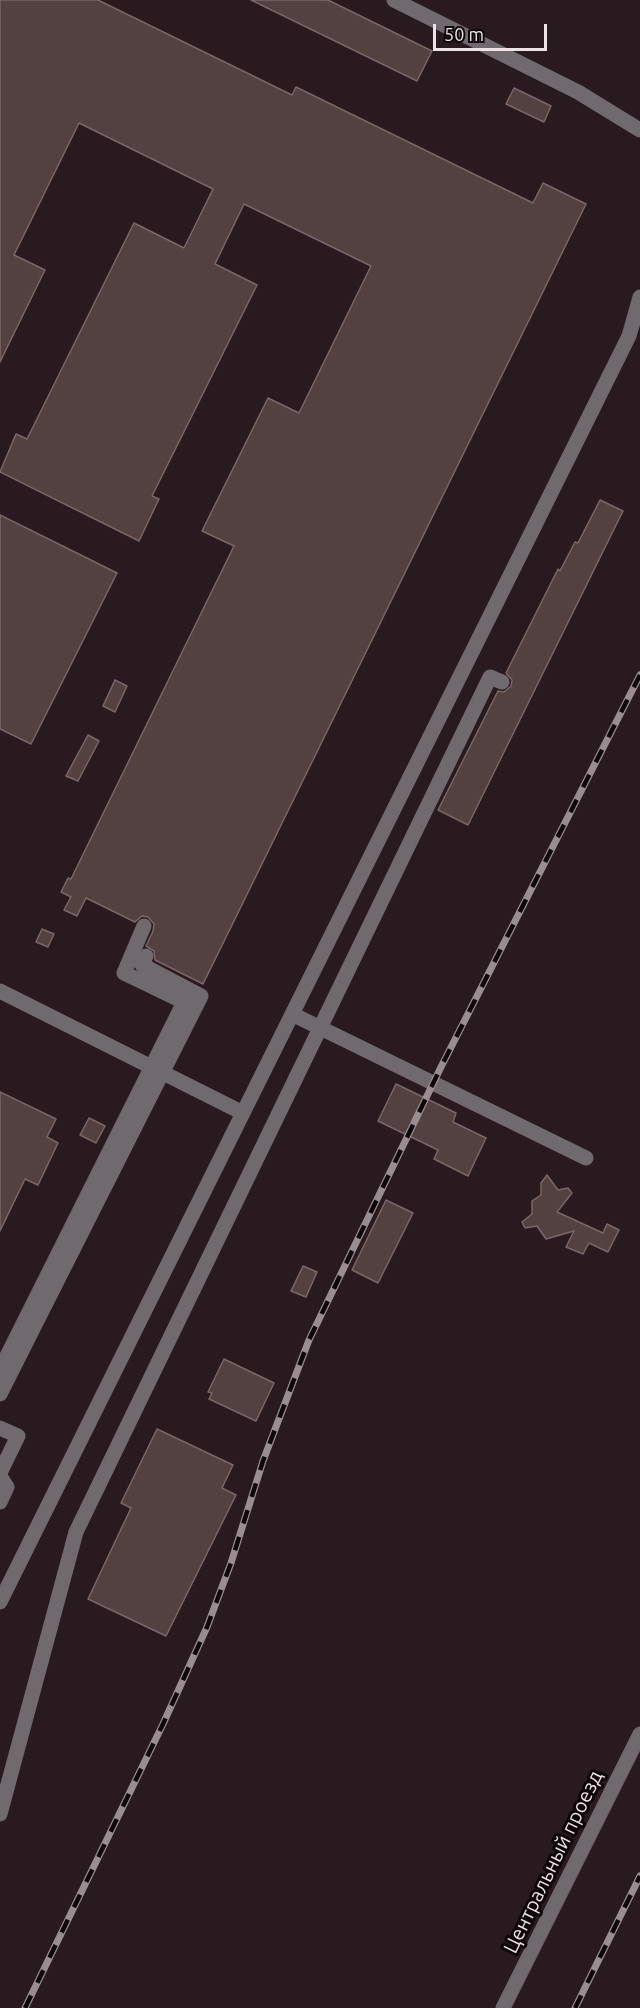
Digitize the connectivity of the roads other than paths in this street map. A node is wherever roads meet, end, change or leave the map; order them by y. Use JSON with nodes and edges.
{"nodes":[{"id":1,"x":394,"y":0,"type":"edge"},
{"id":2,"x":419,"y":6,"type":"edge"},
{"id":3,"x":640,"y":130,"type":"edge"},
{"id":4,"x":640,"y":297,"type":"edge"},
{"id":5,"x":502,"y":682,"type":"dead end"},
{"id":6,"x":144,"y":926,"type":"dead end"},
{"id":7,"x":146,"y":956,"type":"dead end"},
{"id":8,"x":0,"y":991,"type":"edge"},
{"id":9,"x":292,"y":1014,"type":"junction"},
{"id":10,"x":243,"y":1113,"type":"junction"},
{"id":11,"x":586,"y":1158,"type":"dead end"},
{"id":12,"x":0,"y":1370,"type":"edge"},
{"id":13,"x":0,"y":1394,"type":"edge"},
{"id":14,"x":0,"y":1428,"type":"edge"},
{"id":15,"x":0,"y":1475,"type":"edge"},
{"id":16,"x":0,"y":1502,"type":"edge"},
{"id":17,"x":0,"y":1602,"type":"edge"},
{"id":18,"x":640,"y":1734,"type":"edge"},
{"id":19,"x":0,"y":1814,"type":"edge"},
{"id":20,"x":503,"y":2008,"type":"edge"}],
"edges":[{"from":1,"to":2,"type":"street"},
{"from":2,"to":3,"type":"street"},
{"from":4,"to":9,"type":"street"},
{"from":5,"to":19,"type":"street","bridge":true},
{"from":6,"to":12,"type":"street","bridge":true},
{"from":7,"to":13,"type":"street","bridge":true},
{"from":8,"to":10,"type":"street"},
{"from":9,"to":10,"type":"street"},
{"from":9,"to":11,"type":"street"},
{"from":10,"to":17,"type":"street"},
{"from":14,"to":15,"type":"street"},
{"from":15,"to":16,"type":"street"},
{"from":18,"to":20,"type":"street","name":"Центральный проезд"}]}
